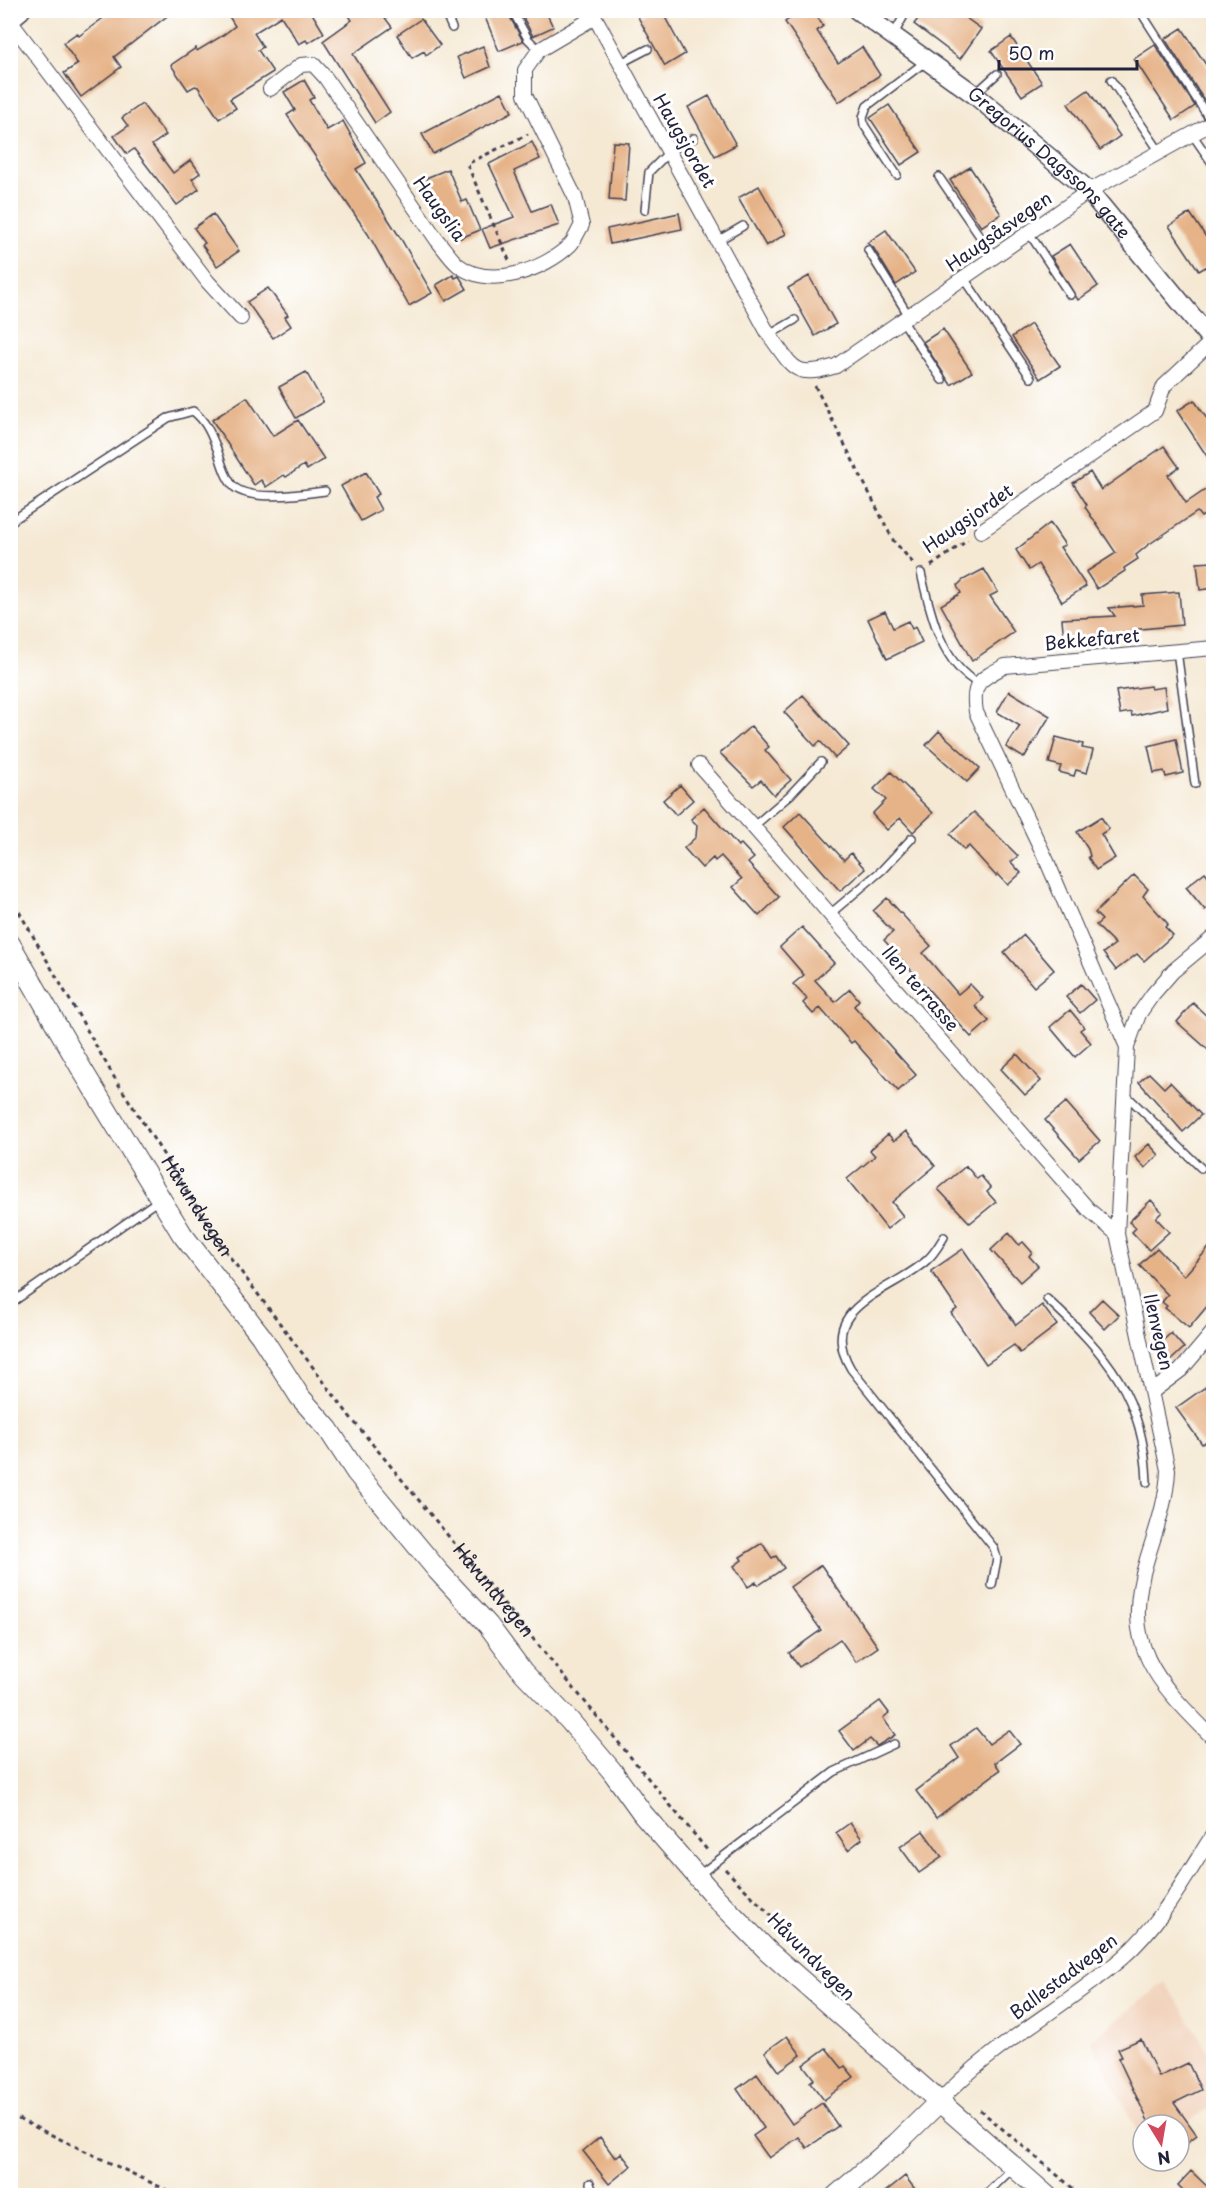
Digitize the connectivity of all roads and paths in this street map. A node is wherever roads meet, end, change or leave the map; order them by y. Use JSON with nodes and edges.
{"nodes":[{"id":1,"x":21,"y":10,"type":"edge"},
{"id":2,"x":444,"y":10,"type":"edge"},
{"id":3,"x":512,"y":10,"type":"edge"},
{"id":4,"x":857,"y":10,"type":"edge"},
{"id":5,"x":907,"y":10,"type":"edge"},
{"id":6,"x":593,"y":14,"type":"edge"},
{"id":7,"x":1144,"y":17,"type":"dead end"},
{"id":8,"x":10,"y":20,"type":"edge"},
{"id":9,"x":452,"y":28,"type":"dead end"},
{"id":10,"x":892,"y":36,"type":"junction"},
{"id":11,"x":648,"y":48,"type":"dead end"},
{"id":12,"x":539,"y":50,"type":"junction"},
{"id":13,"x":927,"y":61,"type":"junction"},
{"id":14,"x":619,"y":64,"type":"junction"},
{"id":15,"x":997,"y":74,"type":"dead end"},
{"id":16,"x":1111,"y":80,"type":"dead end"},
{"id":17,"x":270,"y":89,"type":"dead end"},
{"id":18,"x":975,"y":95,"type":"junction"},
{"id":19,"x":1213,"y":123,"type":"edge"},
{"id":20,"x":540,"y":129,"type":"junction"},
{"id":21,"x":1192,"y":134,"type":"junction"},
{"id":22,"x":694,"y":138,"type":"dead end"},
{"id":23,"x":670,"y":151,"type":"junction"},
{"id":24,"x":1160,"y":152,"type":"junction"},
{"id":25,"x":1214,"y":166,"type":"edge"},
{"id":26,"x":897,"y":175,"type":"dead end"},
{"id":27,"x":939,"y":177,"type":"dead end"},
{"id":28,"x":1089,"y":191,"type":"junction"},
{"id":29,"x":645,"y":210,"type":"dead end"},
{"id":30,"x":743,"y":226,"type":"dead end"},
{"id":31,"x":1029,"y":233,"type":"junction"},
{"id":32,"x":719,"y":240,"type":"junction"},
{"id":33,"x":868,"y":250,"type":"dead end"},
{"id":34,"x":994,"y":257,"type":"junction"},
{"id":35,"x":515,"y":272,"type":"junction"},
{"id":36,"x":964,"y":278,"type":"junction"},
{"id":37,"x":1070,"y":295,"type":"dead end"},
{"id":38,"x":241,"y":318,"type":"dead end"},
{"id":39,"x":906,"y":318,"type":"junction"},
{"id":40,"x":795,"y":320,"type":"dead end"},
{"id":41,"x":770,"y":335,"type":"junction"},
{"id":42,"x":1213,"y":342,"type":"edge"},
{"id":43,"x":809,"y":374,"type":"junction"},
{"id":44,"x":1031,"y":378,"type":"dead end"},
{"id":45,"x":942,"y":380,"type":"dead end"},
{"id":46,"x":325,"y":491,"type":"dead end"},
{"id":47,"x":10,"y":522,"type":"edge"},
{"id":48,"x":981,"y":531,"type":"joint"},
{"id":49,"x":921,"y":573,"type":"junction"},
{"id":50,"x":1214,"y":648,"type":"edge"},
{"id":51,"x":1177,"y":651,"type":"junction"},
{"id":52,"x":978,"y":683,"type":"junction"},
{"id":53,"x":821,"y":762,"type":"dead end"},
{"id":54,"x":699,"y":765,"type":"dead end"},
{"id":55,"x":1195,"y":784,"type":"dead end"},
{"id":56,"x":754,"y":826,"type":"junction"},
{"id":57,"x":912,"y":838,"type":"dead end"},
{"id":58,"x":10,"y":896,"type":"edge"},
{"id":59,"x":830,"y":914,"type":"junction"},
{"id":60,"x":1214,"y":937,"type":"edge"},
{"id":61,"x":10,"y":944,"type":"edge"},
{"id":62,"x":1126,"y":1047,"type":"junction"},
{"id":63,"x":1123,"y":1093,"type":"junction"},
{"id":64,"x":1201,"y":1168,"type":"dead end"},
{"id":65,"x":160,"y":1199,"type":"junction"},
{"id":66,"x":1117,"y":1234,"type":"junction"},
{"id":67,"x":944,"y":1237,"type":"dead end"},
{"id":68,"x":1047,"y":1299,"type":"dead end"},
{"id":69,"x":10,"y":1304,"type":"edge"},
{"id":70,"x":1214,"y":1331,"type":"edge"},
{"id":71,"x":1153,"y":1391,"type":"junction"},
{"id":72,"x":1147,"y":1482,"type":"dead end"},
{"id":73,"x":992,"y":1585,"type":"dead end"},
{"id":74,"x":1214,"y":1739,"type":"edge"},
{"id":75,"x":894,"y":1744,"type":"dead end"},
{"id":76,"x":1214,"y":1833,"type":"edge"},
{"id":77,"x":717,"y":1861,"type":"junction"},
{"id":78,"x":697,"y":1877,"type":"junction"},
{"id":79,"x":854,"y":2000,"type":"dead end"},
{"id":80,"x":939,"y":2102,"type":"junction"},
{"id":81,"x":978,"y":2108,"type":"dead end"},
{"id":82,"x":10,"y":2115,"type":"edge"},
{"id":83,"x":1015,"y":2167,"type":"junction"},
{"id":84,"x":590,"y":2183,"type":"dead end"},
{"id":85,"x":179,"y":2196,"type":"edge"},
{"id":86,"x":594,"y":2196,"type":"edge"},
{"id":87,"x":836,"y":2196,"type":"edge"},
{"id":88,"x":984,"y":2196,"type":"edge"},
{"id":89,"x":1047,"y":2196,"type":"edge"},
{"id":90,"x":1082,"y":2196,"type":"edge"}],
"edges":[{"from":1,"to":8,"type":"street"},
{"from":2,"to":9,"type":"lane"},
{"from":3,"to":12,"type":"lane"},
{"from":4,"to":10,"type":"street","name":"Gregorius Dagssons gate"},
{"from":5,"to":10,"type":"lane"},
{"from":6,"to":12,"type":"street"},
{"from":6,"to":14,"type":"street","name":"Haugsjordet"},
{"from":7,"to":19,"type":"lane"},
{"from":8,"to":38,"type":"street"},
{"from":10,"to":13,"type":"street","name":"Gregorius Dagssons gate"},
{"from":11,"to":14,"type":"lane"},
{"from":12,"to":20,"type":"street","name":"Haugslia"},
{"from":13,"to":18,"type":"street","name":"Gregorius Dagssons gate"},
{"from":13,"to":26,"type":"lane"},
{"from":14,"to":23,"type":"street","name":"Haugsjordet"},
{"from":15,"to":18,"type":"lane"},
{"from":16,"to":24,"type":"lane"},
{"from":17,"to":35,"type":"street","name":"Haugslia"},
{"from":18,"to":28,"type":"street","name":"Gregorius Dagssons gate"},
{"from":19,"to":21,"type":"street","name":"Haugsåsvegen"},
{"from":20,"to":35,"type":"street","name":"Haugslia"},
{"from":20,"to":35,"type":"path"},
{"from":21,"to":24,"type":"street","name":"Haugsåsvegen"},
{"from":21,"to":25,"type":"lane"},
{"from":22,"to":23,"type":"lane"},
{"from":23,"to":29,"type":"lane"},
{"from":23,"to":32,"type":"street","name":"Haugsjordet"},
{"from":24,"to":28,"type":"street","name":"Haugsåsvegen"},
{"from":27,"to":34,"type":"lane"},
{"from":28,"to":31,"type":"street","name":"Haugsåsvegen"},
{"from":28,"to":42,"type":"street","name":"Gregorius Dagssons gate"},
{"from":30,"to":32,"type":"lane"},
{"from":31,"to":34,"type":"street","name":"Haugsåsvegen"},
{"from":31,"to":37,"type":"lane"},
{"from":32,"to":41,"type":"street","name":"Haugsjordet"},
{"from":33,"to":39,"type":"lane"},
{"from":34,"to":36,"type":"street","name":"Haugsåsvegen"},
{"from":36,"to":39,"type":"street","name":"Haugsåsvegen"},
{"from":36,"to":44,"type":"lane"},
{"from":39,"to":43,"type":"street","name":"Haugsåsvegen"},
{"from":39,"to":45,"type":"lane"},
{"from":40,"to":41,"type":"lane"},
{"from":41,"to":43,"type":"street","name":"Haugsjordet"},
{"from":42,"to":48,"type":"street","name":"Haugsjordet"},
{"from":43,"to":49,"type":"path"},
{"from":46,"to":47,"type":"lane"},
{"from":48,"to":49,"type":"path","name":"Haugsjordet"},
{"from":49,"to":52,"type":"lane","name":"Haugsjordet"},
{"from":50,"to":51,"type":"street","name":"Bekkefaret"},
{"from":51,"to":52,"type":"street","name":"Bekkefaret"},
{"from":51,"to":55,"type":"lane"},
{"from":52,"to":62,"type":"street"},
{"from":53,"to":56,"type":"lane"},
{"from":54,"to":56,"type":"street","name":"Ilen terrasse"},
{"from":56,"to":59,"type":"street","name":"Ilen terrasse"},
{"from":57,"to":59,"type":"lane"},
{"from":58,"to":77,"type":"path","name":"Håvundvegen"},
{"from":59,"to":66,"type":"street","name":"Ilen terrasse"},
{"from":60,"to":62,"type":"street","name":"Ilenvegen"},
{"from":61,"to":65,"type":"main road","name":"Håvundvegen"},
{"from":62,"to":63,"type":"street","name":"Ilenvegen"},
{"from":63,"to":64,"type":"lane"},
{"from":63,"to":66,"type":"street","name":"Ilenvegen"},
{"from":65,"to":69,"type":"lane"},
{"from":65,"to":78,"type":"main road","name":"Håvundvegen"},
{"from":66,"to":71,"type":"street","name":"Ilenvegen"},
{"from":67,"to":73,"type":"lane"},
{"from":68,"to":72,"type":"lane"},
{"from":70,"to":71,"type":"street"},
{"from":71,"to":74,"type":"street","name":"Ilenvegen"},
{"from":75,"to":77,"type":"lane"},
{"from":76,"to":80,"type":"street","name":"Ballestadvegen"},
{"from":77,"to":78,"type":"lane"},
{"from":77,"to":79,"type":"path","name":"Håvundvegen"},
{"from":78,"to":80,"type":"main road","name":"Håvundvegen"},
{"from":80,"to":83,"type":"main road","name":"Håvundvegen"},
{"from":80,"to":87,"type":"main road"},
{"from":81,"to":90,"type":"path"},
{"from":82,"to":85,"type":"path"},
{"from":83,"to":88,"type":"lane"},
{"from":83,"to":89,"type":"main road","name":"Håvundvegen"},
{"from":84,"to":86,"type":"lane"}]}
